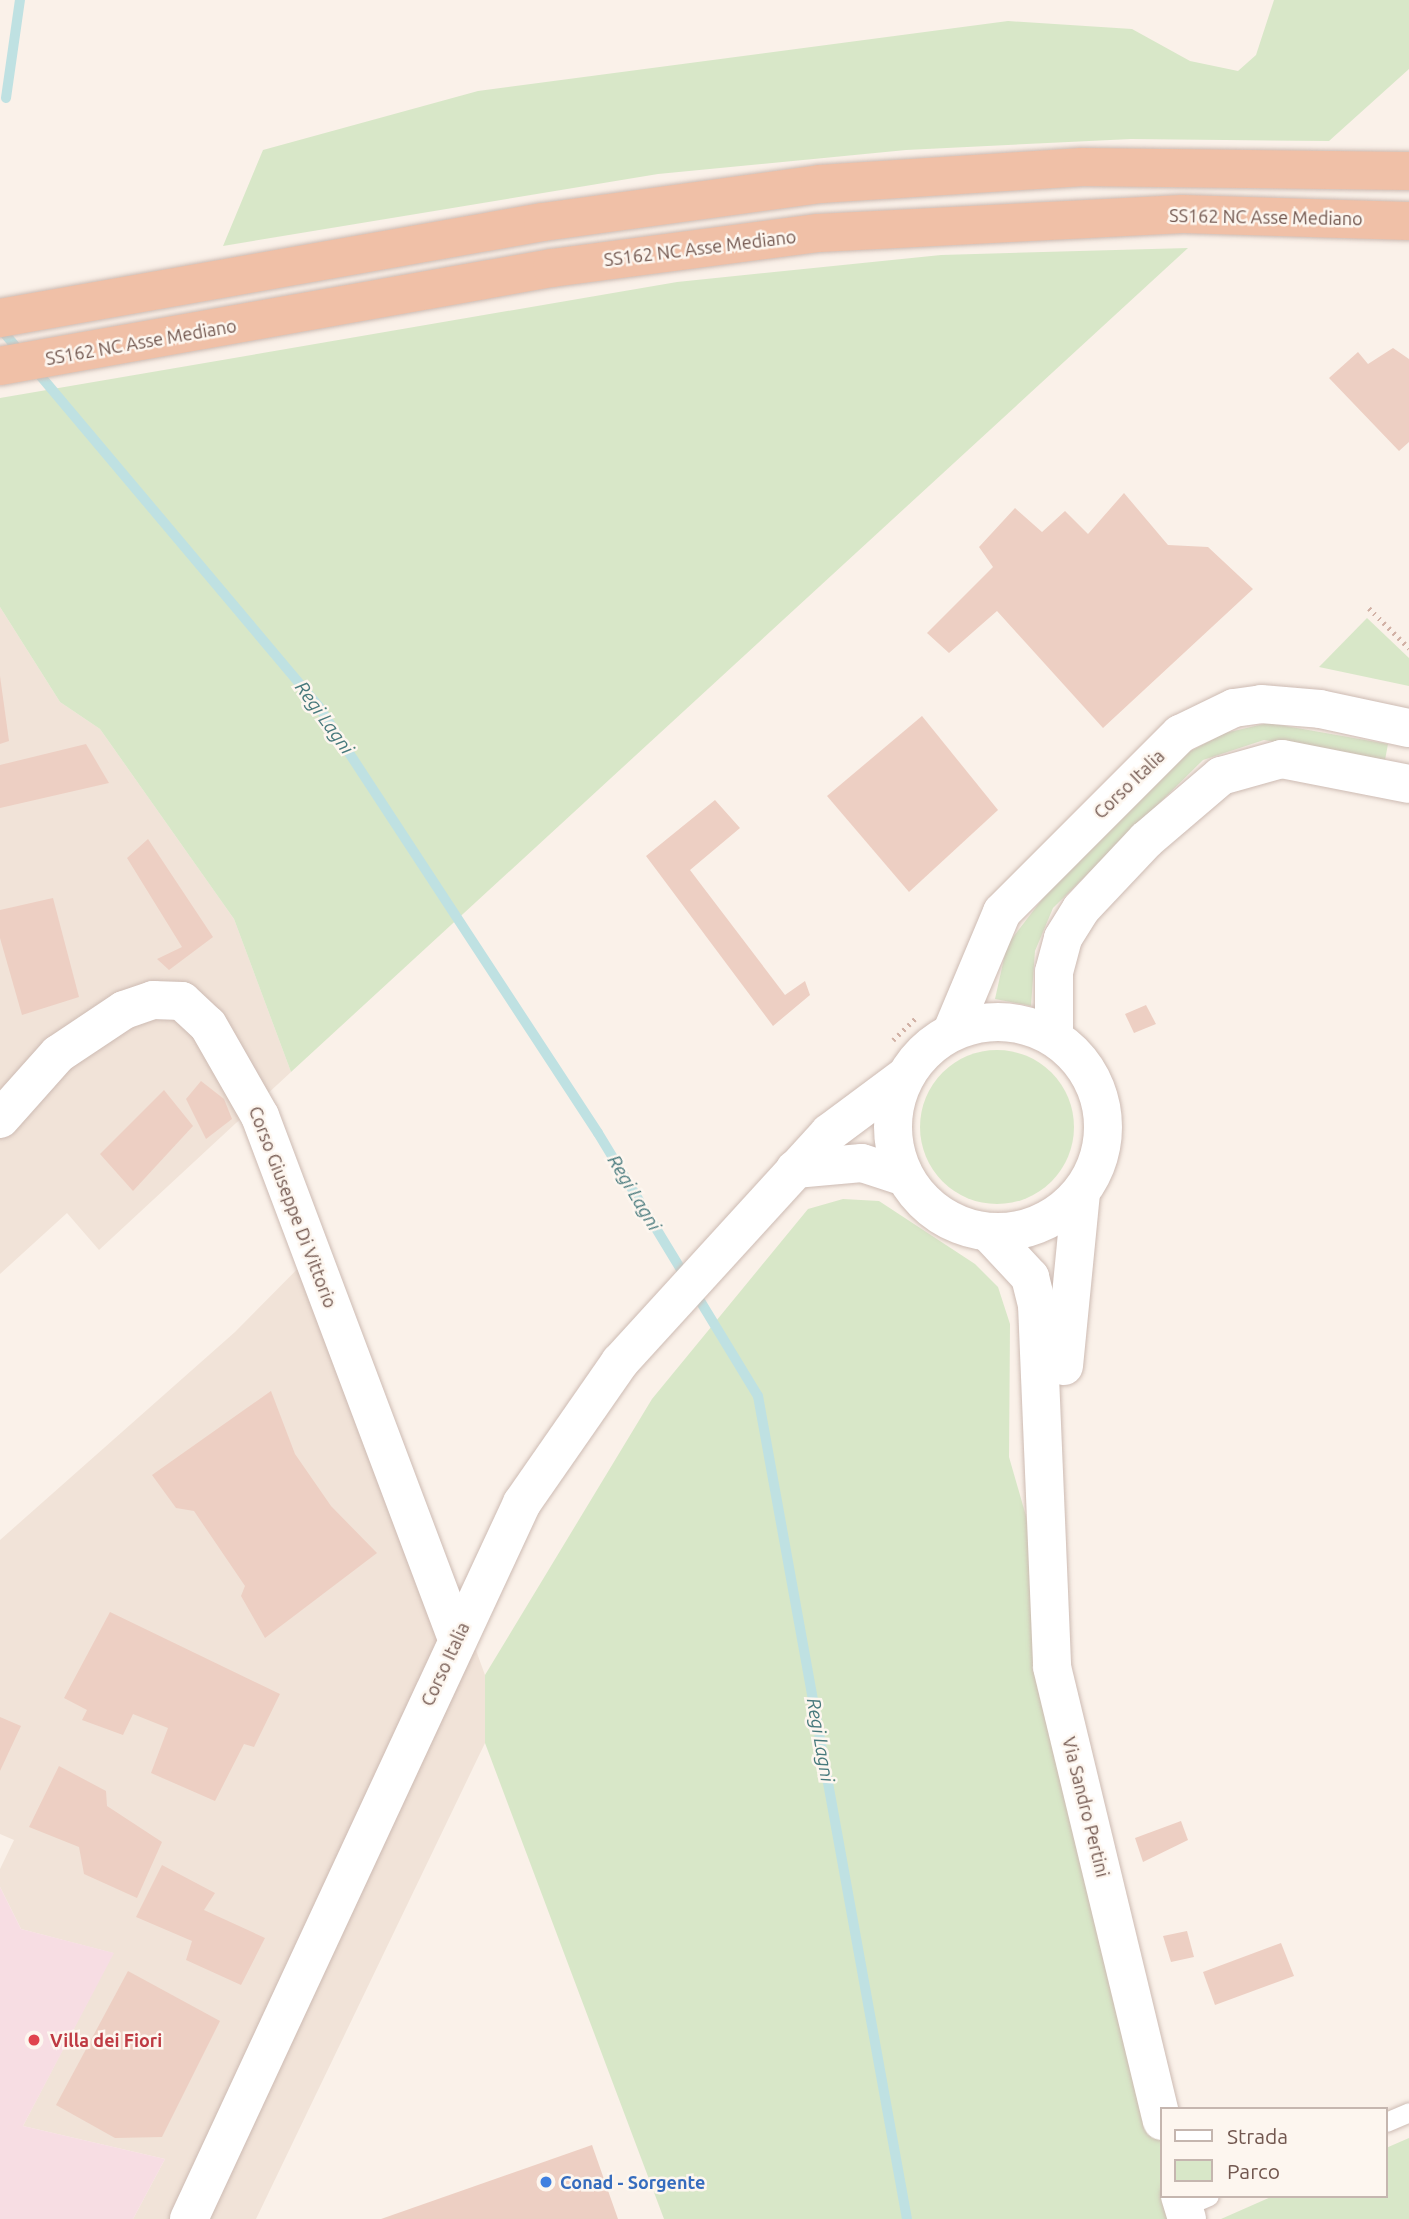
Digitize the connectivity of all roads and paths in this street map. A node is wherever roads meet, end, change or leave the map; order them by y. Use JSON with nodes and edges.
{"nodes":[{"id":1,"x":1409,"y":171,"type":"edge"},
{"id":2,"x":1409,"y":221,"type":"edge"},
{"id":3,"x":0,"y":318,"type":"edge"},
{"id":4,"x":0,"y":366,"type":"edge"},
{"id":5,"x":1369,"y":608,"type":"dead end"},
{"id":6,"x":1409,"y":648,"type":"edge"},
{"id":7,"x":1409,"y":728,"type":"edge"},
{"id":8,"x":1409,"y":784,"type":"edge"},
{"id":9,"x":952,"y":1031,"type":"junction"},
{"id":10,"x":1054,"y":1037,"type":"junction"},
{"id":11,"x":904,"y":1077,"type":"junction"},
{"id":12,"x":0,"y":1119,"type":"edge"},
{"id":13,"x":795,"y":1169,"type":"junction"},
{"id":14,"x":905,"y":1177,"type":"junction"},
{"id":15,"x":1081,"y":1192,"type":"junction"},
{"id":16,"x":988,"y":1232,"type":"junction"},
{"id":17,"x":1045,"y":1489,"type":"junction"},
{"id":18,"x":457,"y":1639,"type":"junction"},
{"id":19,"x":1409,"y":2112,"type":"edge"},
{"id":20,"x":1160,"y":2113,"type":"edge"},
{"id":21,"x":1388,"y":2121,"type":"edge"},
{"id":22,"x":189,"y":2219,"type":"edge"}],
"edges":[{"from":1,"to":3,"type":"highway"},
{"from":2,"to":4,"type":"highway","name":"SS162 NC Asse Mediano"},
{"from":5,"to":6,"type":"path"},
{"from":7,"to":9,"type":"main road","name":"Corso Italia"},
{"from":8,"to":10,"type":"main road"},
{"from":9,"to":10,"type":"main road","name":"Corso Italia"},
{"from":9,"to":11,"type":"main road","name":"Corso Italia"},
{"from":10,"to":15,"type":"main road","name":"Corso Italia"},
{"from":11,"to":13,"type":"main road","name":"Corso Italia"},
{"from":11,"to":14,"type":"main road","name":"Corso Italia"},
{"from":12,"to":18,"type":"main road","name":"Corso Giuseppe Di Vittorio"},
{"from":13,"to":14,"type":"main road"},
{"from":13,"to":18,"type":"main road","name":"Corso Italia"},
{"from":14,"to":16,"type":"main road","name":"Corso Italia"},
{"from":15,"to":16,"type":"main road","name":"Corso Italia"},
{"from":15,"to":17,"type":"main road","name":"Via Sandro Pertini"},
{"from":16,"to":17,"type":"main road","name":"Via Sandro Pertini"},
{"from":17,"to":20,"type":"main road","name":"Via Sandro Pertini"},
{"from":18,"to":22,"type":"main road","name":"Corso Italia"},
{"from":19,"to":21,"type":"lane"}]}
